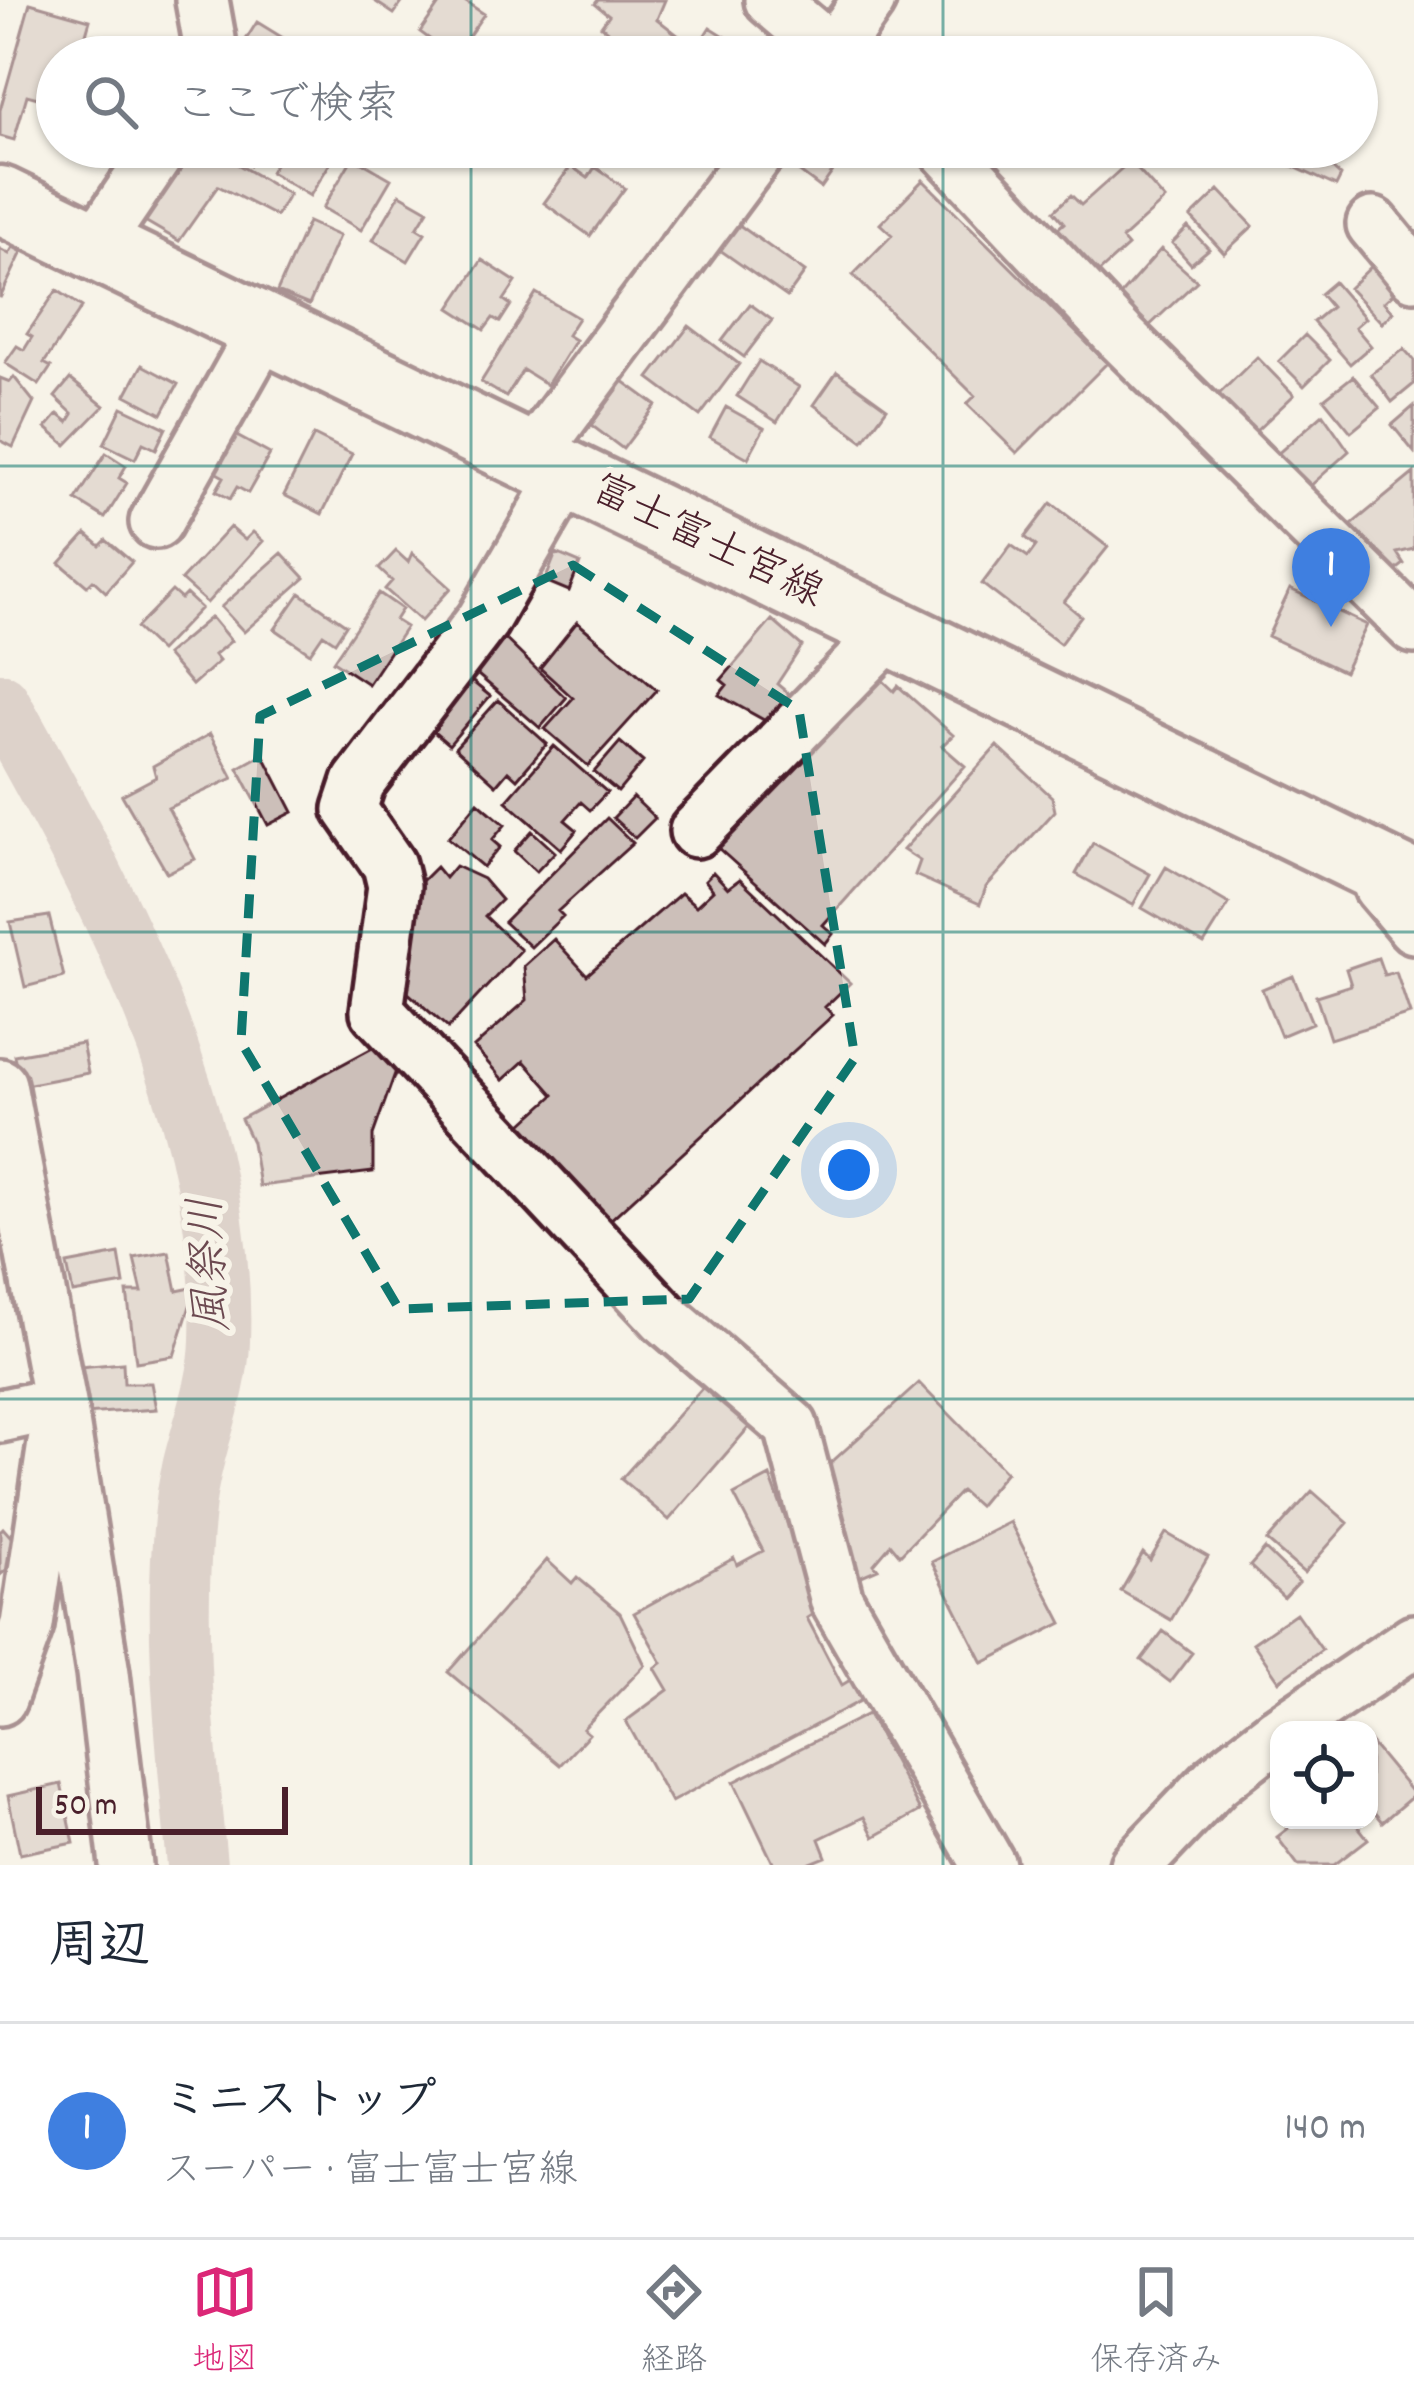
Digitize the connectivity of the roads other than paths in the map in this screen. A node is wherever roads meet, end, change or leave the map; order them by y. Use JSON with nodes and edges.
{"nodes":[{"id":1,"x":202,"y":0,"type":"edge"},
{"id":2,"x":770,"y":0,"type":"edge"},
{"id":3,"x":869,"y":0,"type":"edge"},
{"id":4,"x":208,"y":36,"type":"edge"},
{"id":5,"x":810,"y":36,"type":"edge"},
{"id":6,"x":846,"y":36,"type":"edge"},
{"id":7,"x":148,"y":168,"type":"edge"},
{"id":8,"x":748,"y":168,"type":"edge"},
{"id":9,"x":963,"y":168,"type":"edge"},
{"id":10,"x":0,"y":200,"type":"edge"},
{"id":11,"x":1373,"y":224,"type":"dead end"},
{"id":12,"x":96,"y":244,"type":"junction"},
{"id":13,"x":1414,"y":274,"type":"edge"},
{"id":14,"x":266,"y":328,"type":"junction"},
{"id":15,"x":548,"y":467,"type":"junction"},
{"id":16,"x":156,"y":523,"type":"dead end"},
{"id":17,"x":1414,"y":627,"type":"edge"},
{"id":18,"x":890,"y":632,"type":"junction"},
{"id":19,"x":696,"y":831,"type":"dead end"},
{"id":20,"x":1394,"y":875,"type":"edge"},
{"id":21,"x":1414,"y":927,"type":"edge"},
{"id":22,"x":0,"y":1085,"type":"edge"},
{"id":23,"x":60,"y":1403,"type":"junction"},
{"id":24,"x":0,"y":1416,"type":"edge"},
{"id":25,"x":13,"y":1612,"type":"edge"},
{"id":26,"x":1414,"y":1640,"type":"edge"},
{"id":27,"x":0,"y":1699,"type":"edge"},
{"id":28,"x":1295,"y":1721,"type":"edge"},
{"id":29,"x":1270,"y":1739,"type":"edge"},
{"id":30,"x":126,"y":1865,"type":"edge"},
{"id":31,"x":989,"y":1865,"type":"edge"},
{"id":32,"x":1136,"y":1865,"type":"edge"}],
"edges":[{"from":1,"to":4,"type":"street"},
{"from":2,"to":5,"type":"street"},
{"from":3,"to":6,"type":"street"},
{"from":7,"to":12,"type":"street"},
{"from":8,"to":15,"type":"street"},
{"from":9,"to":17,"type":"street"},
{"from":10,"to":12,"type":"main road","name":"富士富士宮線"},
{"from":11,"to":13,"type":"street"},
{"from":12,"to":14,"type":"main road","name":"富士富士宮線"},
{"from":14,"to":15,"type":"main road","name":"富士富士宮線"},
{"from":14,"to":16,"type":"street"},
{"from":15,"to":18,"type":"main road","name":"富士富士宮線"},
{"from":15,"to":31,"type":"street"},
{"from":18,"to":19,"type":"street"},
{"from":18,"to":20,"type":"main road","name":"富士富士宮線"},
{"from":20,"to":21,"type":"street"},
{"from":22,"to":23,"type":"street"},
{"from":23,"to":24,"type":"street"},
{"from":23,"to":25,"type":"street"},
{"from":23,"to":30,"type":"street"},
{"from":25,"to":27,"type":"street"},
{"from":26,"to":28,"type":"street"},
{"from":29,"to":32,"type":"street"}]}
